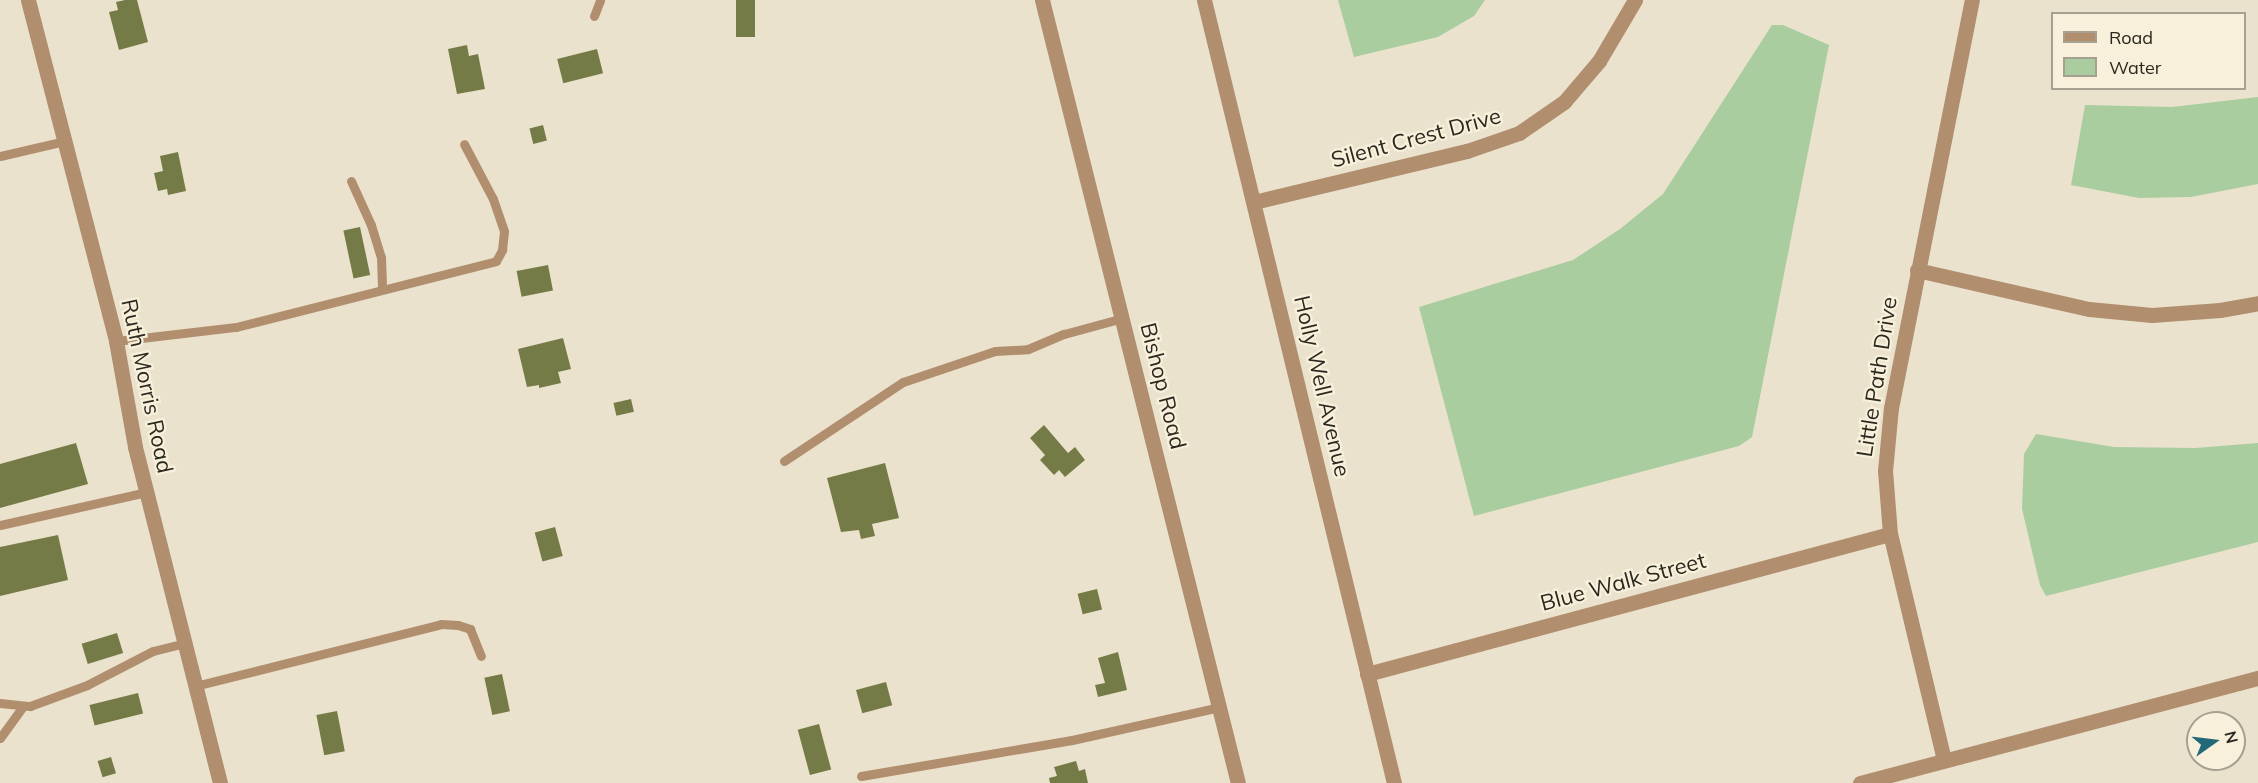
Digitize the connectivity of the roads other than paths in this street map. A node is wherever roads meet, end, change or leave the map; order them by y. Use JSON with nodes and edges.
{"nodes":[{"id":1,"x":28,"y":0,"type":"edge"},
{"id":2,"x":600,"y":0,"type":"edge"},
{"id":3,"x":1042,"y":0,"type":"edge"},
{"id":4,"x":1204,"y":0,"type":"edge"},
{"id":5,"x":1635,"y":0,"type":"edge"},
{"id":6,"x":1972,"y":0,"type":"edge"},
{"id":7,"x":594,"y":16,"type":"dead end"},
{"id":8,"x":65,"y":141,"type":"junction"},
{"id":9,"x":464,"y":144,"type":"dead end"},
{"id":10,"x":0,"y":156,"type":"edge"},
{"id":11,"x":351,"y":181,"type":"dead end"},
{"id":12,"x":1254,"y":202,"type":"junction"},
{"id":13,"x":1917,"y":270,"type":"junction"},
{"id":14,"x":382,"y":288,"type":"junction"},
{"id":15,"x":2258,"y":303,"type":"edge"},
{"id":16,"x":1123,"y":318,"type":"junction"},
{"id":17,"x":116,"y":341,"type":"junction"},
{"id":18,"x":784,"y":462,"type":"dead end"},
{"id":19,"x":147,"y":492,"type":"junction"},
{"id":20,"x":0,"y":525,"type":"edge"},
{"id":21,"x":1890,"y":534,"type":"junction"},
{"id":22,"x":184,"y":643,"type":"junction"},
{"id":23,"x":481,"y":656,"type":"dead end"},
{"id":24,"x":1367,"y":674,"type":"junction"},
{"id":25,"x":2258,"y":678,"type":"edge"},
{"id":26,"x":195,"y":686,"type":"junction"},
{"id":27,"x":0,"y":703,"type":"edge"},
{"id":28,"x":23,"y":706,"type":"junction"},
{"id":29,"x":1220,"y":707,"type":"junction"},
{"id":30,"x":0,"y":738,"type":"edge"},
{"id":31,"x":1944,"y":760,"type":"junction"},
{"id":32,"x":861,"y":776,"type":"dead end"},
{"id":33,"x":219,"y":783,"type":"edge"},
{"id":34,"x":1238,"y":783,"type":"edge"},
{"id":35,"x":1394,"y":783,"type":"edge"},
{"id":36,"x":1860,"y":783,"type":"edge"}],
"edges":[{"from":1,"to":8,"type":"street","name":"Ruth Morris Road"},
{"from":2,"to":7,"type":"lane"},
{"from":3,"to":16,"type":"street","name":"Bishop Road"},
{"from":4,"to":12,"type":"street","name":"Holly Well Avenue"},
{"from":5,"to":12,"type":"street","name":"Silent Crest Drive"},
{"from":6,"to":13,"type":"street","name":"Little Path Drive"},
{"from":8,"to":10,"type":"lane"},
{"from":8,"to":17,"type":"street","name":"Ruth Morris Road"},
{"from":9,"to":14,"type":"lane"},
{"from":11,"to":14,"type":"lane"},
{"from":12,"to":24,"type":"street","name":"Holly Well Avenue"},
{"from":13,"to":15,"type":"street"},
{"from":13,"to":21,"type":"street","name":"Little Path Drive"},
{"from":14,"to":17,"type":"lane"},
{"from":16,"to":18,"type":"lane"},
{"from":16,"to":29,"type":"street","name":"Bishop Road"},
{"from":17,"to":19,"type":"street","name":"Ruth Morris Road"},
{"from":19,"to":20,"type":"lane"},
{"from":19,"to":22,"type":"street","name":"Ruth Morris Road"},
{"from":21,"to":24,"type":"street","name":"Blue Walk Street"},
{"from":21,"to":31,"type":"street","name":"Little Path Drive"},
{"from":22,"to":26,"type":"street","name":"Ruth Morris Road"},
{"from":22,"to":28,"type":"lane"},
{"from":23,"to":26,"type":"lane"},
{"from":24,"to":35,"type":"street","name":"Holly Well Avenue"},
{"from":25,"to":31,"type":"street"},
{"from":26,"to":33,"type":"street","name":"Ruth Morris Road"},
{"from":27,"to":28,"type":"lane"},
{"from":28,"to":30,"type":"lane"},
{"from":29,"to":32,"type":"lane"},
{"from":29,"to":34,"type":"street","name":"Bishop Road"},
{"from":31,"to":36,"type":"street"}]}
